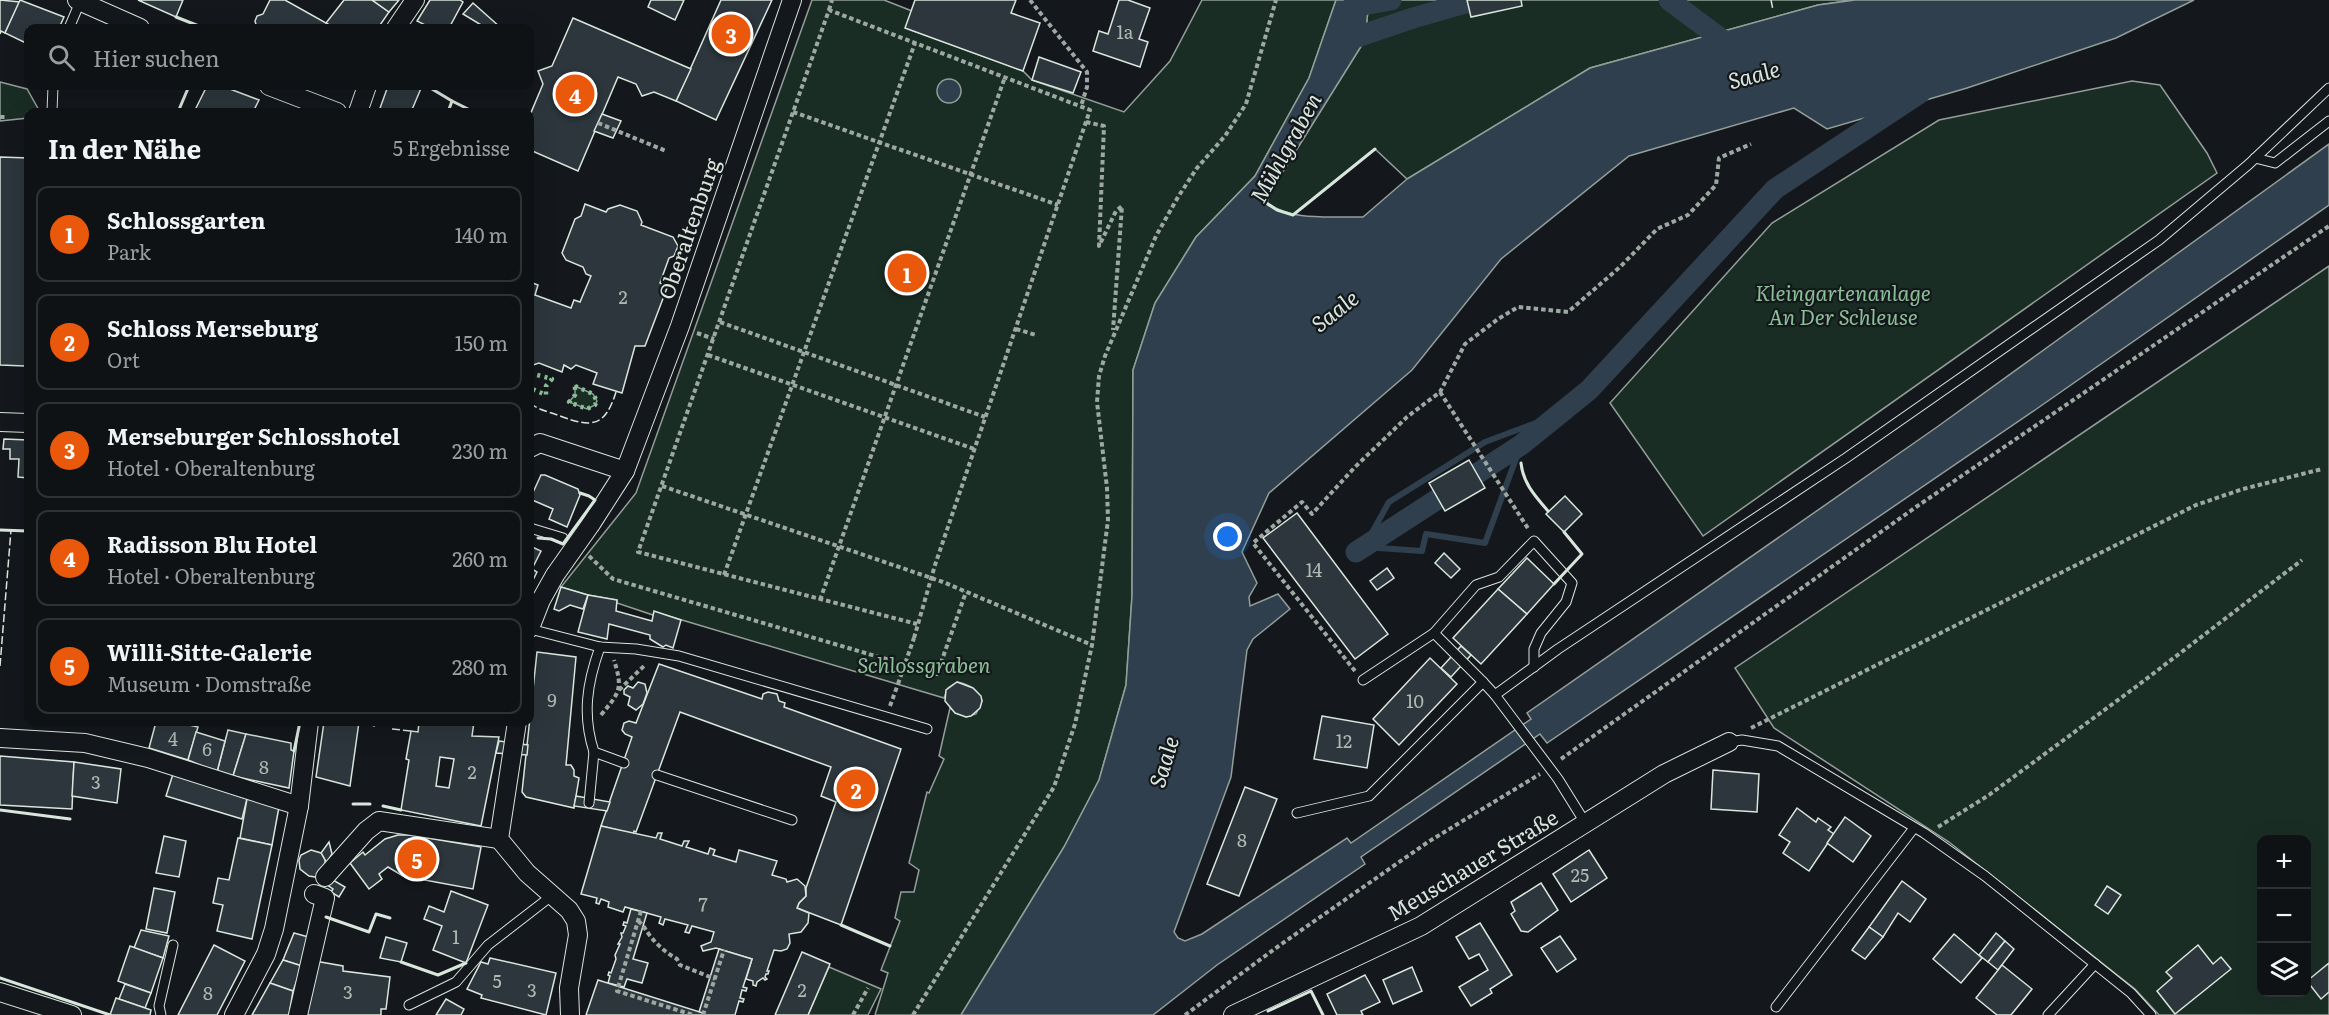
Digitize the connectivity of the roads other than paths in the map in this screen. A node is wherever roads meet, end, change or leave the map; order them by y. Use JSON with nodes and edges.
{"nodes":[{"id":1,"x":415,"y":0,"type":"edge"},
{"id":2,"x":792,"y":0,"type":"edge"},
{"id":3,"x":79,"y":1,"type":"edge"},
{"id":4,"x":70,"y":24,"type":"edge"},
{"id":5,"x":131,"y":24,"type":"edge"},
{"id":6,"x":399,"y":24,"type":"edge"},
{"id":7,"x":2329,"y":88,"type":"edge"},
{"id":8,"x":53,"y":90,"type":"edge"},
{"id":9,"x":279,"y":90,"type":"edge"},
{"id":10,"x":366,"y":90,"type":"edge"},
{"id":11,"x":52,"y":108,"type":"edge"},
{"id":12,"x":327,"y":108,"type":"edge"},
{"id":13,"x":359,"y":108,"type":"edge"},
{"id":14,"x":2329,"y":121,"type":"edge"},
{"id":15,"x":2255,"y":158,"type":"junction"},
{"id":16,"x":0,"y":422,"type":"edge"},
{"id":17,"x":24,"y":423,"type":"edge"},
{"id":18,"x":534,"y":442,"type":"edge"},
{"id":19,"x":625,"y":471,"type":"junction"},
{"id":20,"x":534,"y":529,"type":"edge"},
{"id":21,"x":564,"y":538,"type":"road end"},
{"id":22,"x":534,"y":618,"type":"edge"},
{"id":23,"x":534,"y":630,"type":"edge"},
{"id":24,"x":1434,"y":633,"type":"junction"},
{"id":25,"x":600,"y":647,"type":"junction"},
{"id":26,"x":1534,"y":667,"type":"junction"},
{"id":27,"x":1363,"y":680,"type":"road end"},
{"id":28,"x":1483,"y":682,"type":"junction"},
{"id":29,"x":1495,"y":695,"type":"junction"},
{"id":30,"x":309,"y":726,"type":"edge"},
{"id":31,"x":516,"y":726,"type":"edge"},
{"id":32,"x":927,"y":729,"type":"dead end"},
{"id":33,"x":0,"y":738,"type":"edge"},
{"id":34,"x":1729,"y":742,"type":"joint"},
{"id":35,"x":594,"y":752,"type":"junction"},
{"id":36,"x":624,"y":763,"type":"dead end"},
{"id":37,"x":657,"y":776,"type":"dead end"},
{"id":38,"x":589,"y":803,"type":"dead end"},
{"id":39,"x":299,"y":806,"type":"junction"},
{"id":40,"x":1297,"y":813,"type":"dead end"},
{"id":41,"x":792,"y":820,"type":"dead end"},
{"id":42,"x":1586,"y":824,"type":"junction"},
{"id":43,"x":1914,"y":828,"type":"junction"},
{"id":44,"x":499,"y":839,"type":"junction"},
{"id":45,"x":320,"y":884,"type":"junction"},
{"id":46,"x":282,"y":886,"type":"junction"},
{"id":47,"x":554,"y":894,"type":"junction"},
{"id":48,"x":173,"y":945,"type":"dead end"},
{"id":49,"x":2095,"y":964,"type":"junction"},
{"id":50,"x":0,"y":992,"type":"edge"},
{"id":51,"x":409,"y":1005,"type":"dead end"},
{"id":52,"x":1776,"y":1007,"type":"dead end"},
{"id":53,"x":72,"y":1015,"type":"edge"},
{"id":54,"x":161,"y":1015,"type":"edge"},
{"id":55,"x":234,"y":1015,"type":"edge"},
{"id":56,"x":298,"y":1015,"type":"edge"},
{"id":57,"x":570,"y":1015,"type":"edge"},
{"id":58,"x":1233,"y":1015,"type":"edge"},
{"id":59,"x":2048,"y":1015,"type":"edge"},
{"id":60,"x":2151,"y":1015,"type":"edge"}],
"edges":[{"from":1,"to":6,"type":"street"},
{"from":2,"to":19,"type":"street","name":"Oberaltenburg"},
{"from":3,"to":4,"type":"lane"},
{"from":3,"to":5,"type":"street"},
{"from":7,"to":15,"type":"lane"},
{"from":8,"to":11,"type":"lane"},
{"from":9,"to":12,"type":"street"},
{"from":10,"to":13,"type":"street"},
{"from":14,"to":15,"type":"lane"},
{"from":15,"to":26,"type":"lane"},
{"from":16,"to":17,"type":"street"},
{"from":18,"to":19,"type":"street"},
{"from":19,"to":22,"type":"street","name":"Oberaltenburg","bridge":true},
{"from":20,"to":21,"type":"lane"},
{"from":23,"to":25,"type":"lane"},
{"from":24,"to":26,"type":"lane"},
{"from":24,"to":27,"type":"lane"},
{"from":24,"to":28,"type":"lane"},
{"from":25,"to":32,"type":"lane"},
{"from":25,"to":35,"type":"lane"},
{"from":26,"to":29,"type":"lane"},
{"from":28,"to":29,"type":"lane"},
{"from":28,"to":40,"type":"lane"},
{"from":29,"to":42,"type":"lane"},
{"from":30,"to":39,"type":"street"},
{"from":31,"to":44,"type":"street"},
{"from":33,"to":39,"type":"street"},
{"from":34,"to":42,"type":"street","name":"Meuschauer Straße"},
{"from":34,"to":43,"type":"lane"},
{"from":35,"to":36,"type":"lane"},
{"from":35,"to":38,"type":"lane"},
{"from":37,"to":41,"type":"lane"},
{"from":39,"to":46,"type":"street"},
{"from":42,"to":58,"type":"street","name":"Meuschauer Straße"},
{"from":43,"to":49,"type":"lane"},
{"from":43,"to":52,"type":"lane"},
{"from":44,"to":45,"type":"street"},
{"from":44,"to":47,"type":"street"},
{"from":45,"to":46,"type":"street"},
{"from":45,"to":56,"type":"street"},
{"from":46,"to":55,"type":"street"},
{"from":47,"to":51,"type":"lane"},
{"from":47,"to":57,"type":"street"},
{"from":48,"to":54,"type":"lane"},
{"from":49,"to":59,"type":"lane"},
{"from":49,"to":60,"type":"lane"},
{"from":50,"to":53,"type":"street"}]}
